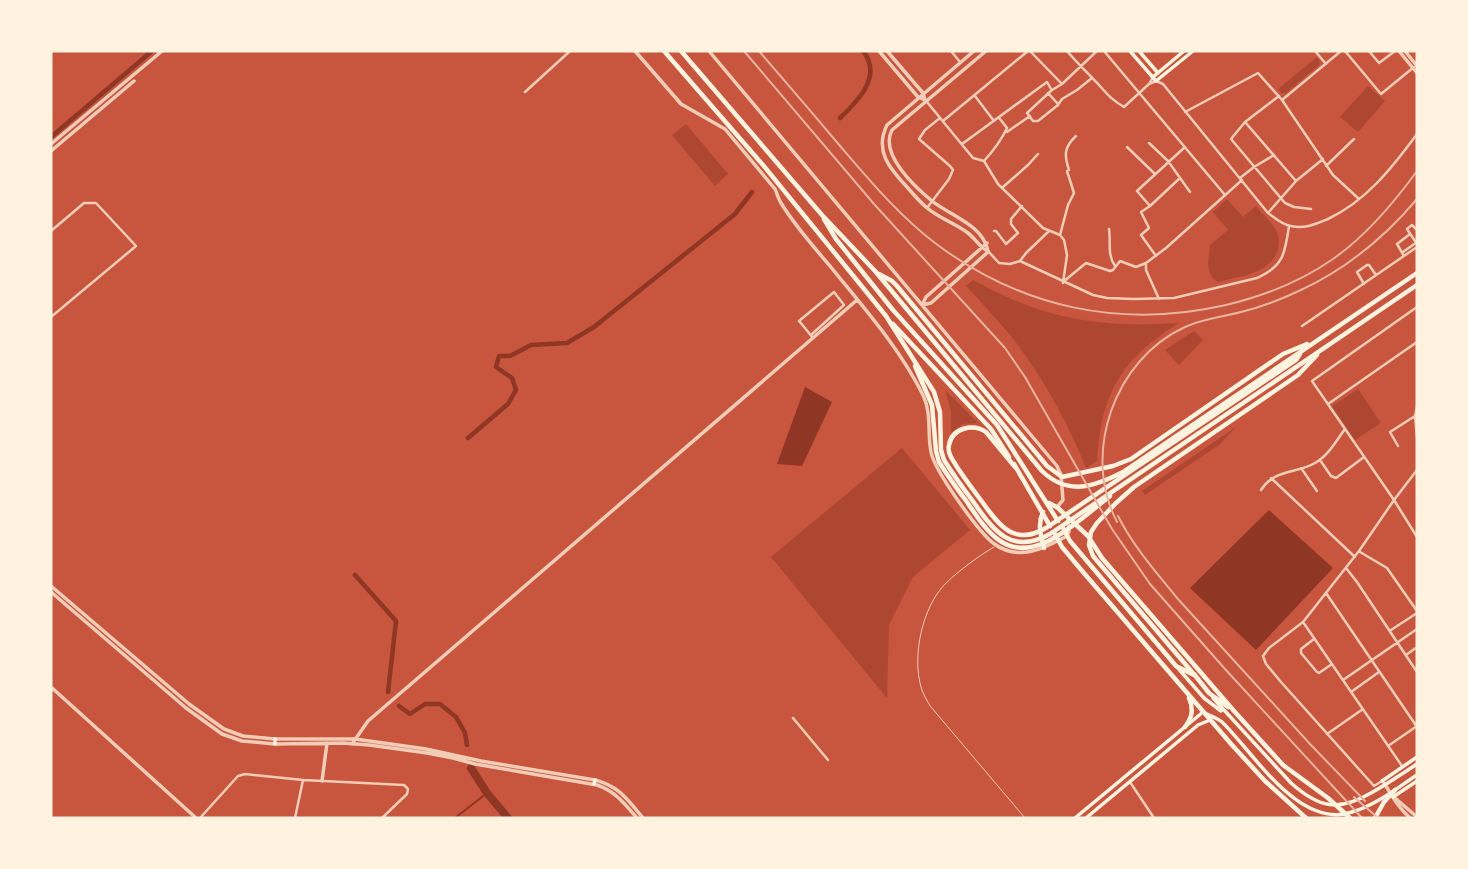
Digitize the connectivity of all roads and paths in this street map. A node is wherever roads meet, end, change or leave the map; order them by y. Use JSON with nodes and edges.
{"nodes":[{"id":1,"x":162,"y":51,"type":"edge"},
{"id":2,"x":570,"y":51,"type":"edge"},
{"id":3,"x":635,"y":51,"type":"edge"},
{"id":4,"x":664,"y":51,"type":"edge"},
{"id":5,"x":681,"y":51,"type":"edge"},
{"id":6,"x":709,"y":51,"type":"edge"},
{"id":7,"x":879,"y":51,"type":"edge"},
{"id":8,"x":887,"y":51,"type":"edge"},
{"id":9,"x":951,"y":51,"type":"edge"},
{"id":10,"x":974,"y":51,"type":"edge"},
{"id":11,"x":986,"y":51,"type":"edge"},
{"id":12,"x":1029,"y":51,"type":"edge"},
{"id":13,"x":1067,"y":51,"type":"edge"},
{"id":14,"x":1097,"y":51,"type":"edge"},
{"id":15,"x":1104,"y":51,"type":"edge"},
{"id":16,"x":1130,"y":51,"type":"edge"},
{"id":17,"x":1139,"y":51,"type":"edge"},
{"id":18,"x":1184,"y":51,"type":"edge"},
{"id":19,"x":1193,"y":51,"type":"edge"},
{"id":20,"x":1315,"y":51,"type":"edge"},
{"id":21,"x":1343,"y":51,"type":"edge"},
{"id":22,"x":1369,"y":51,"type":"edge"},
{"id":23,"x":1397,"y":51,"type":"edge"},
{"id":24,"x":1405,"y":51,"type":"edge"},
{"id":25,"x":961,"y":62,"type":"junction"},
{"id":26,"x":1326,"y":64,"type":"junction"},
{"id":27,"x":1416,"y":66,"type":"edge"},
{"id":28,"x":1081,"y":68,"type":"junction"},
{"id":29,"x":1417,"y":73,"type":"edge"},
{"id":30,"x":1159,"y":75,"type":"junction"},
{"id":31,"x":1092,"y":78,"type":"junction"},
{"id":32,"x":1155,"y":79,"type":"junction"},
{"id":33,"x":134,"y":81,"type":"dead end"},
{"id":34,"x":1062,"y":84,"type":"junction"},
{"id":35,"x":1163,"y":85,"type":"junction"},
{"id":36,"x":525,"y":92,"type":"dead end"},
{"id":37,"x":1050,"y":92,"type":"junction"},
{"id":38,"x":923,"y":93,"type":"junction"},
{"id":39,"x":1139,"y":93,"type":"junction"},
{"id":40,"x":975,"y":95,"type":"junction"},
{"id":41,"x":1279,"y":96,"type":"junction"},
{"id":42,"x":918,"y":97,"type":"junction"},
{"id":43,"x":925,"y":100,"type":"junction"},
{"id":44,"x":1282,"y":100,"type":"junction"},
{"id":45,"x":1058,"y":105,"type":"junction"},
{"id":46,"x":1185,"y":112,"type":"junction"},
{"id":47,"x":92,"y":113,"type":"junction"},
{"id":48,"x":1030,"y":116,"type":"junction"},
{"id":49,"x":999,"y":118,"type":"junction"},
{"id":50,"x":942,"y":120,"type":"junction"},
{"id":51,"x":994,"y":121,"type":"junction"},
{"id":52,"x":1245,"y":122,"type":"junction"},
{"id":53,"x":727,"y":127,"type":"junction"},
{"id":54,"x":1004,"y":134,"type":"junction"},
{"id":55,"x":1417,"y":134,"type":"edge"},
{"id":56,"x":1076,"y":136,"type":"dead end"},
{"id":57,"x":1354,"y":139,"type":"dead end"},
{"id":58,"x":1149,"y":143,"type":"dead end"},
{"id":59,"x":51,"y":144,"type":"edge"},
{"id":60,"x":962,"y":144,"type":"junction"},
{"id":61,"x":1127,"y":147,"type":"dead end"},
{"id":62,"x":1185,"y":147,"type":"junction"},
{"id":63,"x":51,"y":151,"type":"edge"},
{"id":64,"x":1038,"y":154,"type":"dead end"},
{"id":65,"x":1273,"y":155,"type":"junction"},
{"id":66,"x":1323,"y":159,"type":"junction"},
{"id":67,"x":984,"y":162,"type":"junction"},
{"id":68,"x":1168,"y":162,"type":"junction"},
{"id":69,"x":1326,"y":166,"type":"junction"},
{"id":70,"x":1254,"y":167,"type":"junction"},
{"id":71,"x":1155,"y":174,"type":"junction"},
{"id":72,"x":1181,"y":178,"type":"junction"},
{"id":73,"x":1241,"y":179,"type":"junction"},
{"id":74,"x":1296,"y":181,"type":"junction"},
{"id":75,"x":1003,"y":187,"type":"junction"},
{"id":76,"x":1190,"y":191,"type":"dead end"},
{"id":77,"x":1224,"y":195,"type":"junction"},
{"id":78,"x":1280,"y":199,"type":"junction"},
{"id":79,"x":1359,"y":200,"type":"junction"},
{"id":80,"x":933,"y":202,"type":"junction"},
{"id":81,"x":1021,"y":206,"type":"junction"},
{"id":82,"x":1150,"y":206,"type":"junction"},
{"id":83,"x":927,"y":208,"type":"junction"},
{"id":84,"x":1311,"y":209,"type":"dead end"},
{"id":85,"x":1268,"y":213,"type":"junction"},
{"id":86,"x":822,"y":215,"type":"junction"},
{"id":87,"x":1289,"y":226,"type":"junction"},
{"id":88,"x":1417,"y":226,"type":"edge"},
{"id":89,"x":1109,"y":229,"type":"dead end"},
{"id":90,"x":51,"y":231,"type":"edge"},
{"id":91,"x":994,"y":231,"type":"dead end"},
{"id":92,"x":1049,"y":231,"type":"junction"},
{"id":93,"x":1410,"y":234,"type":"junction"},
{"id":94,"x":1060,"y":235,"type":"junction"},
{"id":95,"x":987,"y":243,"type":"junction"},
{"id":96,"x":1417,"y":244,"type":"edge"},
{"id":97,"x":981,"y":248,"type":"junction"},
{"id":98,"x":988,"y":251,"type":"junction"},
{"id":99,"x":1403,"y":254,"type":"junction"},
{"id":100,"x":1156,"y":256,"type":"junction"},
{"id":101,"x":1020,"y":261,"type":"junction"},
{"id":102,"x":1146,"y":263,"type":"junction"},
{"id":103,"x":1115,"y":266,"type":"junction"},
{"id":104,"x":875,"y":271,"type":"junction"},
{"id":105,"x":1417,"y":273,"type":"edge"},
{"id":106,"x":1376,"y":275,"type":"junction"},
{"id":107,"x":1063,"y":282,"type":"junction"},
{"id":108,"x":1364,"y":284,"type":"junction"},
{"id":109,"x":1417,"y":285,"type":"edge"},
{"id":110,"x":1159,"y":299,"type":"junction"},
{"id":111,"x":857,"y":300,"type":"junction"},
{"id":112,"x":922,"y":305,"type":"junction"},
{"id":113,"x":1417,"y":307,"type":"edge"},
{"id":114,"x":886,"y":316,"type":"junction"},
{"id":115,"x":51,"y":317,"type":"edge"},
{"id":116,"x":1302,"y":326,"type":"dead end"},
{"id":117,"x":812,"y":336,"type":"junction"},
{"id":118,"x":1317,"y":340,"type":"junction"},
{"id":119,"x":1417,"y":342,"type":"edge"},
{"id":120,"x":1322,"y":349,"type":"junction"},
{"id":121,"x":1303,"y":350,"type":"junction"},
{"id":122,"x":1328,"y":404,"type":"junction"},
{"id":123,"x":1417,"y":407,"type":"edge"},
{"id":124,"x":1415,"y":416,"type":"junction"},
{"id":125,"x":1345,"y":429,"type":"junction"},
{"id":126,"x":1417,"y":438,"type":"edge"},
{"id":127,"x":1398,"y":446,"type":"dead end"},
{"id":128,"x":1364,"y":457,"type":"junction"},
{"id":129,"x":1320,"y":460,"type":"junction"},
{"id":130,"x":1015,"y":467,"type":"junction"},
{"id":131,"x":1301,"y":468,"type":"junction"},
{"id":132,"x":1417,"y":470,"type":"edge"},
{"id":133,"x":1270,"y":478,"type":"junction"},
{"id":134,"x":1261,"y":490,"type":"dead end"},
{"id":135,"x":1317,"y":491,"type":"dead end"},
{"id":136,"x":1394,"y":500,"type":"junction"},
{"id":137,"x":1055,"y":509,"type":"junction"},
{"id":138,"x":1043,"y":512,"type":"junction"},
{"id":139,"x":1068,"y":517,"type":"junction"},
{"id":140,"x":1067,"y":536,"type":"junction"},
{"id":141,"x":1417,"y":537,"type":"edge"},
{"id":142,"x":1058,"y":540,"type":"junction"},
{"id":143,"x":996,"y":545,"type":"junction"},
{"id":144,"x":1044,"y":548,"type":"junction"},
{"id":145,"x":1359,"y":551,"type":"junction"},
{"id":146,"x":1354,"y":557,"type":"junction"},
{"id":147,"x":1346,"y":568,"type":"junction"},
{"id":148,"x":51,"y":586,"type":"edge"},
{"id":149,"x":51,"y":592,"type":"edge"},
{"id":150,"x":1326,"y":593,"type":"junction"},
{"id":151,"x":1417,"y":612,"type":"edge"},
{"id":152,"x":1303,"y":622,"type":"junction"},
{"id":153,"x":1417,"y":629,"type":"edge"},
{"id":154,"x":1390,"y":631,"type":"junction"},
{"id":155,"x":1315,"y":639,"type":"junction"},
{"id":156,"x":1397,"y":642,"type":"junction"},
{"id":157,"x":1417,"y":647,"type":"edge"},
{"id":158,"x":1406,"y":655,"type":"junction"},
{"id":159,"x":1187,"y":657,"type":"junction"},
{"id":160,"x":1371,"y":660,"type":"junction"},
{"id":161,"x":1332,"y":664,"type":"junction"},
{"id":162,"x":1176,"y":666,"type":"junction"},
{"id":163,"x":1379,"y":672,"type":"junction"},
{"id":164,"x":1417,"y":672,"type":"edge"},
{"id":165,"x":1194,"y":675,"type":"junction"},
{"id":166,"x":1343,"y":680,"type":"junction"},
{"id":167,"x":51,"y":687,"type":"edge"},
{"id":168,"x":1351,"y":692,"type":"junction"},
{"id":169,"x":1209,"y":693,"type":"junction"},
{"id":170,"x":1188,"y":694,"type":"junction"},
{"id":171,"x":1363,"y":709,"type":"junction"},
{"id":172,"x":1234,"y":711,"type":"junction"},
{"id":173,"x":1203,"y":712,"type":"junction"},
{"id":174,"x":1228,"y":716,"type":"junction"},
{"id":175,"x":793,"y":718,"type":"dead end"},
{"id":176,"x":1193,"y":720,"type":"junction"},
{"id":177,"x":1210,"y":720,"type":"junction"},
{"id":178,"x":1222,"y":722,"type":"junction"},
{"id":179,"x":1198,"y":725,"type":"junction"},
{"id":180,"x":1417,"y":726,"type":"edge"},
{"id":181,"x":1185,"y":727,"type":"junction"},
{"id":182,"x":1216,"y":727,"type":"junction"},
{"id":183,"x":1327,"y":734,"type":"junction"},
{"id":184,"x":355,"y":739,"type":"junction"},
{"id":185,"x":275,"y":741,"type":"junction"},
{"id":186,"x":327,"y":743,"type":"junction"},
{"id":187,"x":352,"y":744,"type":"junction"},
{"id":188,"x":1388,"y":746,"type":"junction"},
{"id":189,"x":1417,"y":757,"type":"edge"},
{"id":190,"x":828,"y":760,"type":"dead end"},
{"id":191,"x":1417,"y":764,"type":"edge"},
{"id":192,"x":1403,"y":767,"type":"junction"},
{"id":193,"x":1417,"y":775,"type":"edge"},
{"id":194,"x":303,"y":780,"type":"junction"},
{"id":195,"x":322,"y":781,"type":"junction"},
{"id":196,"x":1382,"y":781,"type":"junction"},
{"id":197,"x":1417,"y":781,"type":"edge"},
{"id":198,"x":594,"y":782,"type":"junction"},
{"id":199,"x":1130,"y":782,"type":"junction"},
{"id":200,"x":1395,"y":790,"type":"junction"},
{"id":201,"x":1394,"y":797,"type":"junction"},
{"id":202,"x":1088,"y":808,"type":"junction"},
{"id":203,"x":1092,"y":813,"type":"junction"},
{"id":204,"x":1417,"y":817,"type":"edge"},
{"id":205,"x":198,"y":818,"type":"edge"},
{"id":206,"x":295,"y":818,"type":"edge"},
{"id":207,"x":382,"y":818,"type":"edge"},
{"id":208,"x":637,"y":818,"type":"edge"},
{"id":209,"x":643,"y":818,"type":"edge"},
{"id":210,"x":1025,"y":818,"type":"edge"},
{"id":211,"x":1075,"y":818,"type":"edge"},
{"id":212,"x":1086,"y":818,"type":"edge"},
{"id":213,"x":1154,"y":818,"type":"edge"},
{"id":214,"x":1306,"y":818,"type":"edge"},
{"id":215,"x":1350,"y":818,"type":"edge"},
{"id":216,"x":1375,"y":818,"type":"edge"},
{"id":217,"x":1410,"y":818,"type":"edge"}],
"edges":[{"from":1,"to":47,"type":"street"},
{"from":2,"to":36,"type":"street"},
{"from":3,"to":53,"type":"street"},
{"from":4,"to":53,"type":"main road"},
{"from":5,"to":86,"type":"main road"},
{"from":6,"to":112,"type":"street"},
{"from":7,"to":42,"type":"street"},
{"from":8,"to":38,"type":"street"},
{"from":9,"to":25,"type":"street"},
{"from":10,"to":25,"type":"street"},
{"from":11,"to":43,"type":"street"},
{"from":12,"to":34,"type":"street"},
{"from":12,"to":40,"type":"street"},
{"from":13,"to":28,"type":"street"},
{"from":14,"to":28,"type":"street"},
{"from":15,"to":39,"type":"street"},
{"from":16,"to":32,"type":"main road"},
{"from":17,"to":30,"type":"main road"},
{"from":18,"to":30,"type":"main road"},
{"from":19,"to":30,"type":"main road"},
{"from":20,"to":26,"type":"street"},
{"from":21,"to":26,"type":"street"},
{"from":21,"to":27,"type":"street"},
{"from":22,"to":23,"type":"street"},
{"from":23,"to":27,"type":"street"},
{"from":24,"to":27,"type":"street"},
{"from":25,"to":38,"type":"street"},
{"from":26,"to":44,"type":"street"},
{"from":27,"to":29,"type":"street"},
{"from":28,"to":31,"type":"street"},
{"from":28,"to":34,"type":"street"},
{"from":30,"to":32,"type":"main road"},
{"from":30,"to":35,"type":"street"},
{"from":31,"to":39,"type":"street"},
{"from":31,"to":45,"type":"street"},
{"from":32,"to":35,"type":"street"},
{"from":32,"to":39,"type":"street"},
{"from":33,"to":47,"type":"street"},
{"from":34,"to":37,"type":"street"},
{"from":35,"to":46,"type":"street"},
{"from":37,"to":45,"type":"street"},
{"from":37,"to":48,"type":"street"},
{"from":37,"to":49,"type":"street"},
{"from":38,"to":42,"type":"street"},
{"from":38,"to":43,"type":"street"},
{"from":39,"to":62,"type":"street"},
{"from":40,"to":50,"type":"street"},
{"from":40,"to":51,"type":"street"},
{"from":41,"to":44,"type":"street"},
{"from":41,"to":46,"type":"street"},
{"from":41,"to":52,"type":"street"},
{"from":42,"to":43,"type":"street"},
{"from":42,"to":83,"type":"street"},
{"from":43,"to":50,"type":"street"},
{"from":43,"to":80,"type":"street"},
{"from":44,"to":66,"type":"street"},
{"from":45,"to":48,"type":"street"},
{"from":46,"to":73,"type":"street"},
{"from":47,"to":59,"type":"street"},
{"from":47,"to":63,"type":"street"},
{"from":48,"to":54,"type":"street"},
{"from":49,"to":51,"type":"street"},
{"from":49,"to":54,"type":"street"},
{"from":50,"to":60,"type":"street"},
{"from":50,"to":80,"type":"street"},
{"from":51,"to":60,"type":"street"},
{"from":52,"to":65,"type":"street"},
{"from":52,"to":70,"type":"street"},
{"from":53,"to":111,"type":"street"},
{"from":53,"to":114,"type":"main road"},
{"from":54,"to":67,"type":"street"},
{"from":55,"to":79,"type":"street"},
{"from":56,"to":94,"type":"street"},
{"from":57,"to":69,"type":"street"},
{"from":58,"to":68,"type":"street"},
{"from":60,"to":67,"type":"street"},
{"from":61,"to":71,"type":"street"},
{"from":62,"to":68,"type":"street"},
{"from":62,"to":77,"type":"street"},
{"from":64,"to":75,"type":"street"},
{"from":65,"to":70,"type":"street"},
{"from":65,"to":74,"type":"street"},
{"from":66,"to":69,"type":"street"},
{"from":66,"to":74,"type":"street"},
{"from":67,"to":75,"type":"street"},
{"from":68,"to":71,"type":"street"},
{"from":68,"to":72,"type":"street"},
{"from":69,"to":79,"type":"street"},
{"from":70,"to":73,"type":"street"},
{"from":70,"to":78,"type":"street"},
{"from":71,"to":82,"type":"street"},
{"from":72,"to":76,"type":"street"},
{"from":72,"to":82,"type":"street"},
{"from":73,"to":77,"type":"street"},
{"from":73,"to":85,"type":"street"},
{"from":74,"to":78,"type":"street"},
{"from":75,"to":81,"type":"street"},
{"from":77,"to":100,"type":"street"},
{"from":78,"to":84,"type":"street"},
{"from":78,"to":85,"type":"street"},
{"from":79,"to":87,"type":"street"},
{"from":80,"to":83,"type":"street"},
{"from":80,"to":95,"type":"street"},
{"from":81,"to":91,"type":"street"},
{"from":81,"to":92,"type":"street"},
{"from":82,"to":100,"type":"street"},
{"from":83,"to":97,"type":"street"},
{"from":85,"to":87,"type":"street"},
{"from":86,"to":104,"type":"main road"},
{"from":86,"to":137,"type":"main road"},
{"from":87,"to":110,"type":"street"},
{"from":88,"to":93,"type":"street"},
{"from":89,"to":103,"type":"street"},
{"from":90,"to":115,"type":"street"},
{"from":92,"to":94,"type":"street"},
{"from":92,"to":101,"type":"street"},
{"from":93,"to":96,"type":"street"},
{"from":93,"to":99,"type":"street"},
{"from":94,"to":107,"type":"street"},
{"from":95,"to":97,"type":"street"},
{"from":95,"to":98,"type":"street"},
{"from":96,"to":99,"type":"street"},
{"from":97,"to":98,"type":"street"},
{"from":97,"to":112,"type":"street"},
{"from":98,"to":101,"type":"street"},
{"from":98,"to":112,"type":"street"},
{"from":99,"to":106,"type":"street"},
{"from":100,"to":102,"type":"street"},
{"from":101,"to":107,"type":"street"},
{"from":102,"to":103,"type":"street"},
{"from":102,"to":110,"type":"street"},
{"from":103,"to":107,"type":"street"},
{"from":104,"to":118,"type":"main road"},
{"from":104,"to":121,"type":"main road"},
{"from":105,"to":118,"type":"main road"},
{"from":106,"to":108,"type":"street"},
{"from":106,"to":108,"type":"street"},
{"from":107,"to":110,"type":"street"},
{"from":108,"to":116,"type":"street"},
{"from":109,"to":120,"type":"main road"},
{"from":111,"to":117,"type":"street"},
{"from":111,"to":143,"type":"street"},
{"from":112,"to":137,"type":"street"},
{"from":113,"to":122,"type":"street"},
{"from":114,"to":120,"type":"main road"},
{"from":114,"to":130,"type":"main road"},
{"from":117,"to":117,"type":"street"},
{"from":117,"to":184,"type":"street"},
{"from":118,"to":121,"type":"main road"},
{"from":119,"to":122,"type":"street"},
{"from":120,"to":165,"type":"main road"},
{"from":121,"to":130,"type":"main road"},
{"from":122,"to":125,"type":"street"},
{"from":123,"to":124,"type":"street"},
{"from":124,"to":126,"type":"street"},
{"from":124,"to":127,"type":"street"},
{"from":125,"to":128,"type":"street"},
{"from":125,"to":129,"type":"street"},
{"from":128,"to":129,"type":"street"},
{"from":128,"to":136,"type":"street"},
{"from":129,"to":131,"type":"street"},
{"from":130,"to":138,"type":"main road"},
{"from":131,"to":133,"type":"street"},
{"from":131,"to":135,"type":"street"},
{"from":132,"to":136,"type":"street"},
{"from":133,"to":134,"type":"street"},
{"from":133,"to":146,"type":"street"},
{"from":136,"to":141,"type":"street"},
{"from":136,"to":145,"type":"street"},
{"from":137,"to":138,"type":"street"},
{"from":137,"to":139,"type":"main road"},
{"from":137,"to":140,"type":"main road"},
{"from":138,"to":142,"type":"main road"},
{"from":138,"to":144,"type":"main road"},
{"from":139,"to":140,"type":"street"},
{"from":139,"to":159,"type":"main road"},
{"from":140,"to":142,"type":"street"},
{"from":140,"to":162,"type":"main road"},
{"from":142,"to":144,"type":"street"},
{"from":142,"to":170,"type":"main road"},
{"from":143,"to":144,"type":"street"},
{"from":143,"to":210,"type":"lane"},
{"from":145,"to":146,"type":"street"},
{"from":145,"to":151,"type":"street"},
{"from":146,"to":147,"type":"street"},
{"from":147,"to":150,"type":"street"},
{"from":147,"to":154,"type":"street"},
{"from":148,"to":185,"type":"street"},
{"from":149,"to":185,"type":"street"},
{"from":150,"to":152,"type":"street"},
{"from":150,"to":160,"type":"street"},
{"from":151,"to":154,"type":"street"},
{"from":152,"to":155,"type":"street"},
{"from":152,"to":183,"type":"street"},
{"from":153,"to":156,"type":"street"},
{"from":154,"to":156,"type":"street"},
{"from":155,"to":161,"type":"street"},
{"from":155,"to":161,"type":"street"},
{"from":156,"to":158,"type":"street"},
{"from":156,"to":160,"type":"street"},
{"from":157,"to":158,"type":"street"},
{"from":158,"to":164,"type":"street"},
{"from":159,"to":165,"type":"main road"},
{"from":159,"to":172,"type":"main road"},
{"from":160,"to":163,"type":"street"},
{"from":160,"to":166,"type":"street"},
{"from":161,"to":166,"type":"street"},
{"from":162,"to":165,"type":"main road"},
{"from":162,"to":174,"type":"main road"},
{"from":163,"to":168,"type":"street"},
{"from":163,"to":180,"type":"street"},
{"from":165,"to":169,"type":"main road"},
{"from":166,"to":168,"type":"street"},
{"from":167,"to":205,"type":"street"},
{"from":168,"to":171,"type":"street"},
{"from":169,"to":172,"type":"main road"},
{"from":169,"to":174,"type":"main road"},
{"from":170,"to":173,"type":"main road"},
{"from":170,"to":181,"type":"main road"},
{"from":171,"to":183,"type":"street"},
{"from":171,"to":188,"type":"street"},
{"from":172,"to":215,"type":"main road"},
{"from":173,"to":176,"type":"main road"},
{"from":173,"to":177,"type":"main road"},
{"from":173,"to":178,"type":"main road"},
{"from":174,"to":191,"type":"main road"},
{"from":175,"to":190,"type":"street"},
{"from":176,"to":179,"type":"main road"},
{"from":176,"to":181,"type":"main road"},
{"from":177,"to":178,"type":"main road"},
{"from":177,"to":179,"type":"main road"},
{"from":177,"to":182,"type":"main road"},
{"from":178,"to":200,"type":"main road"},
{"from":179,"to":182,"type":"main road"},
{"from":179,"to":199,"type":"main road"},
{"from":180,"to":188,"type":"street"},
{"from":181,"to":202,"type":"main road"},
{"from":182,"to":214,"type":"main road"},
{"from":183,"to":196,"type":"street"},
{"from":184,"to":185,"type":"street"},
{"from":184,"to":187,"type":"street"},
{"from":184,"to":198,"type":"street"},
{"from":185,"to":186,"type":"street"},
{"from":186,"to":187,"type":"street"},
{"from":186,"to":195,"type":"street"},
{"from":187,"to":198,"type":"street"},
{"from":188,"to":192,"type":"street"},
{"from":189,"to":192,"type":"main road"},
{"from":192,"to":196,"type":"main road"},
{"from":193,"to":200,"type":"main road"},
{"from":194,"to":195,"type":"street"},
{"from":194,"to":205,"type":"street"},
{"from":194,"to":206,"type":"street"},
{"from":195,"to":207,"type":"street"},
{"from":196,"to":201,"type":"street"},
{"from":197,"to":201,"type":"main road"},
{"from":198,"to":208,"type":"street"},
{"from":198,"to":209,"type":"street"},
{"from":199,"to":203,"type":"main road"},
{"from":199,"to":213,"type":"street"},
{"from":200,"to":216,"type":"main road"},
{"from":201,"to":204,"type":"street"},
{"from":201,"to":217,"type":"street"},
{"from":202,"to":203,"type":"street"},
{"from":202,"to":211,"type":"main road"},
{"from":203,"to":212,"type":"main road"}]}
